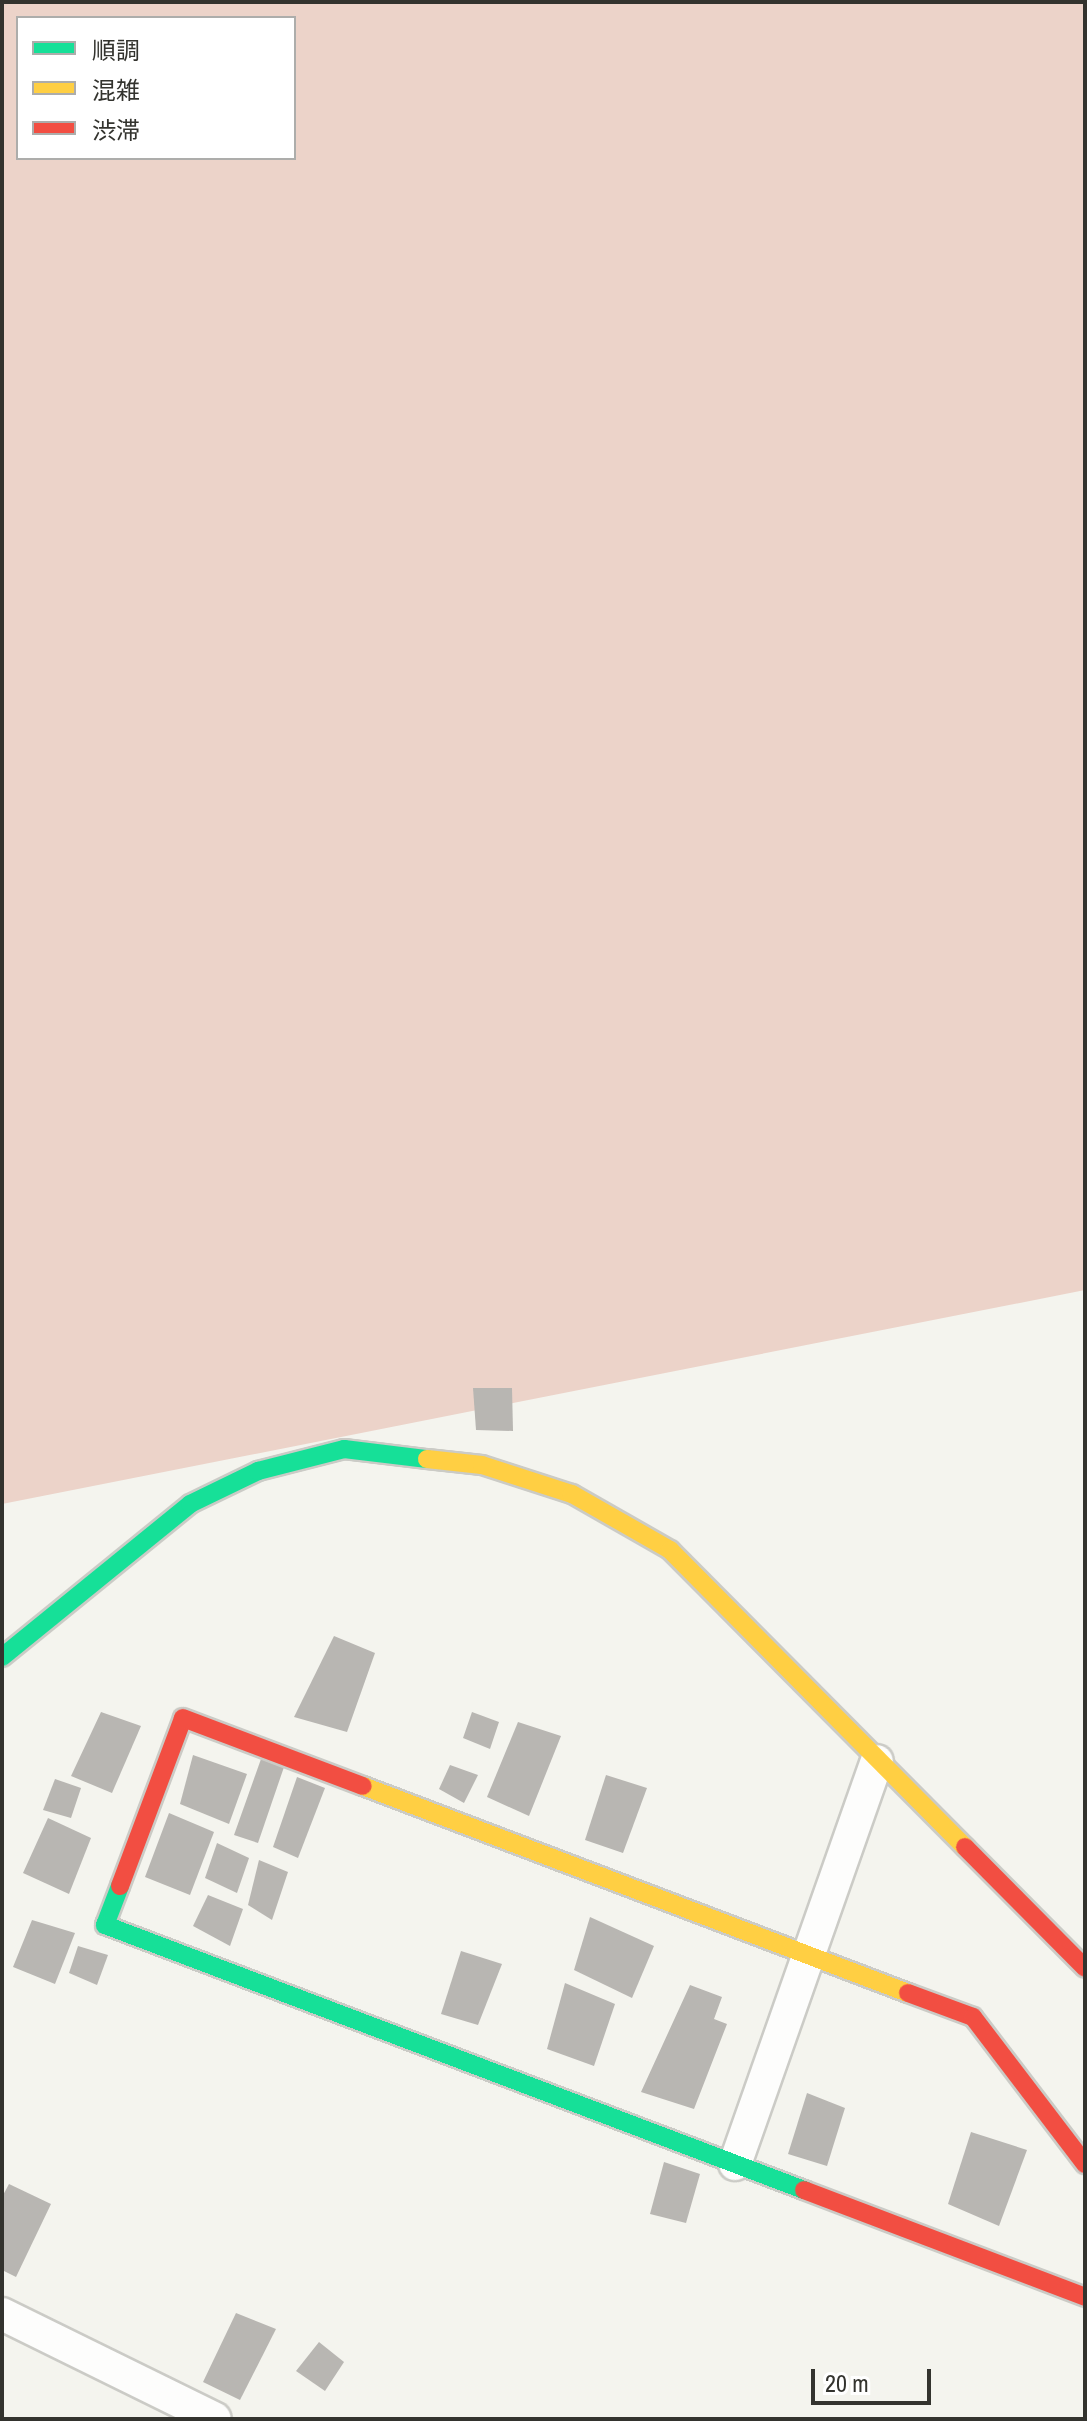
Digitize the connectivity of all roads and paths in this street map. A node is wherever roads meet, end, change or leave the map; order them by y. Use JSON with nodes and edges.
{"nodes":[{"id":1,"x":2,"y":1657,"type":"edge"},
{"id":2,"x":877,"y":1761,"type":"junction"},
{"id":3,"x":809,"y":1956,"type":"junction"},
{"id":4,"x":1085,"y":1968,"type":"edge"},
{"id":5,"x":735,"y":2164,"type":"junction"},
{"id":6,"x":1085,"y":2164,"type":"edge"},
{"id":7,"x":1085,"y":2297,"type":"edge"},
{"id":8,"x":2,"y":2314,"type":"edge"},
{"id":9,"x":215,"y":2419,"type":"edge"}],
"edges":[{"from":1,"to":2,"type":"street"},
{"from":2,"to":3,"type":"street"},
{"from":2,"to":4,"type":"street"},
{"from":3,"to":5,"type":"street"},
{"from":3,"to":5,"type":"street"},
{"from":3,"to":6,"type":"street"},
{"from":5,"to":7,"type":"street"},
{"from":8,"to":9,"type":"street"}]}
